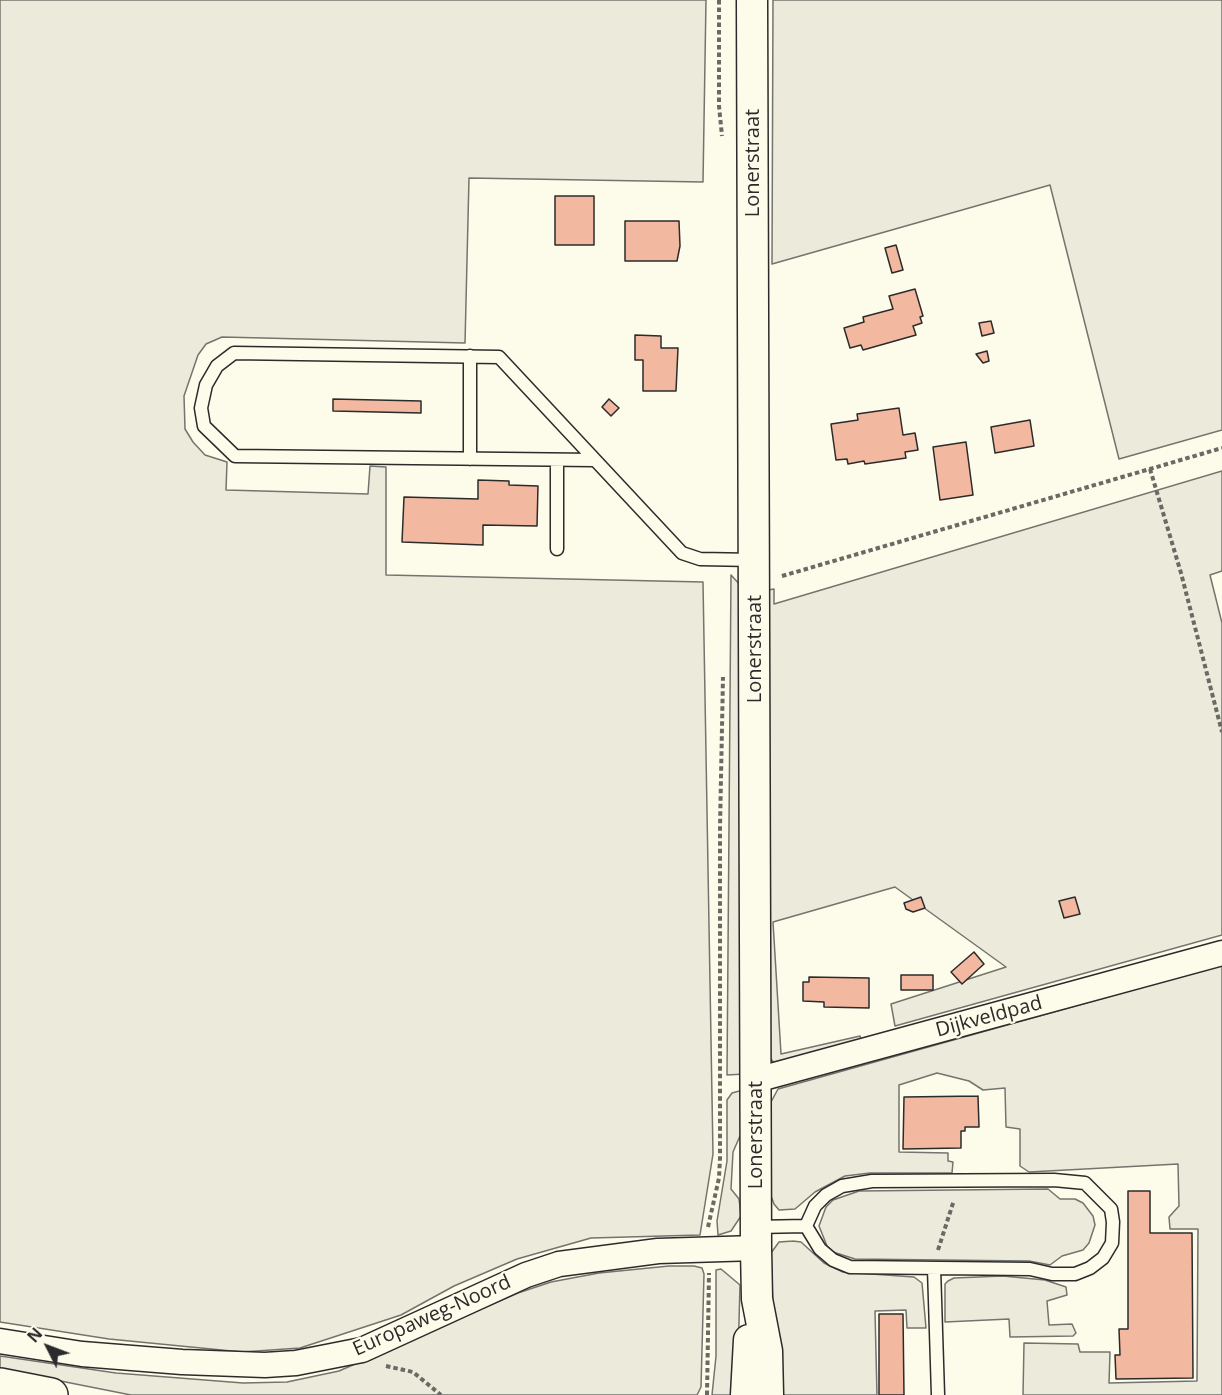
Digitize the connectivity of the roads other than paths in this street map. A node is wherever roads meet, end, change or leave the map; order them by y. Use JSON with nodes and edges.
{"nodes":[{"id":1,"x":752,"y":0,"type":"edge"},
{"id":2,"x":470,"y":356,"type":"junction"},
{"id":3,"x":470,"y":459,"type":"junction"},
{"id":4,"x":557,"y":460,"type":"junction"},
{"id":5,"x":594,"y":460,"type":"junction"},
{"id":6,"x":557,"y":549,"type":"dead end"},
{"id":7,"x":754,"y":568,"type":"junction"},
{"id":8,"x":1222,"y":953,"type":"edge"},
{"id":9,"x":756,"y":1080,"type":"junction"},
{"id":10,"x":806,"y":1226,"type":"junction"},
{"id":11,"x":756,"y":1237,"type":"junction"},
{"id":12,"x":934,"y":1268,"type":"junction"},
{"id":13,"x":757,"y":1299,"type":"junction"},
{"id":14,"x":0,"y":1341,"type":"edge"},
{"id":15,"x":0,"y":1385,"type":"edge"},
{"id":16,"x":51,"y":1395,"type":"edge"},
{"id":17,"x":746,"y":1395,"type":"edge"},
{"id":18,"x":768,"y":1395,"type":"edge"},
{"id":19,"x":938,"y":1395,"type":"edge"}],
"edges":[{"from":1,"to":7,"type":"street","name":"Lonerstraat"},
{"from":2,"to":3,"type":"lane"},
{"from":2,"to":3,"type":"lane"},
{"from":2,"to":5,"type":"lane"},
{"from":3,"to":4,"type":"lane"},
{"from":4,"to":5,"type":"lane"},
{"from":4,"to":6,"type":"lane"},
{"from":5,"to":7,"type":"lane"},
{"from":7,"to":9,"type":"street","name":"Lonerstraat"},
{"from":8,"to":9,"type":"street","name":"Dijkveldpad"},
{"from":9,"to":11,"type":"street","name":"Lonerstraat"},
{"from":10,"to":11,"type":"lane"},
{"from":10,"to":12,"type":"lane"},
{"from":10,"to":12,"type":"lane"},
{"from":11,"to":13,"type":"street","name":"Lonerstraat"},
{"from":11,"to":14,"type":"street","name":"Europaweg-Noord"},
{"from":12,"to":19,"type":"lane"},
{"from":13,"to":17,"type":"street","name":"Lonerstraat"},
{"from":13,"to":18,"type":"street","name":"Lonerstraat"},
{"from":15,"to":16,"type":"main road"}]}
